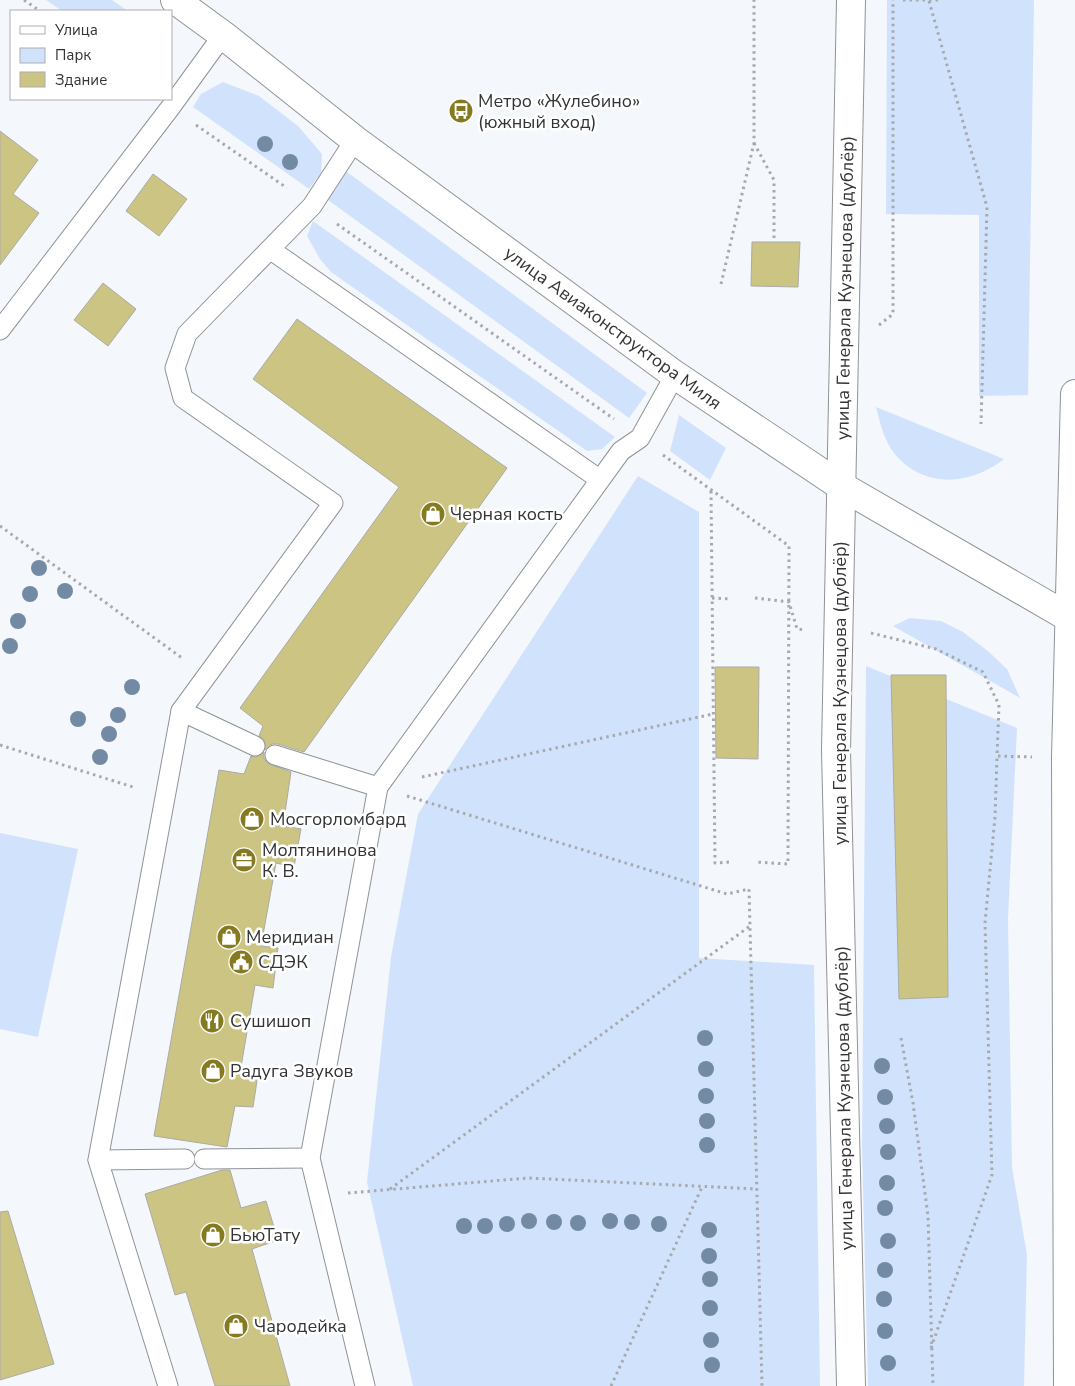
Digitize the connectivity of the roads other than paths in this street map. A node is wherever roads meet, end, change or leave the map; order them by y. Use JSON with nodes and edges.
{"nodes":[{"id":1,"x":175,"y":0,"type":"edge"},
{"id":2,"x":851,"y":0,"type":"edge"},
{"id":3,"x":222,"y":35,"type":"junction"},
{"id":4,"x":355,"y":140,"type":"junction"},
{"id":5,"x":271,"y":250,"type":"junction"},
{"id":6,"x":3,"y":319,"type":"edge"},
{"id":7,"x":675,"y":376,"type":"junction"},
{"id":8,"x":1075,"y":394,"type":"edge"},
{"id":9,"x":600,"y":479,"type":"junction"},
{"id":10,"x":841,"y":486,"type":"junction"},
{"id":11,"x":1073,"y":620,"type":"edge"},
{"id":12,"x":181,"y":712,"type":"junction"},
{"id":13,"x":255,"y":746,"type":"dead end"},
{"id":14,"x":275,"y":755,"type":"dead end"},
{"id":15,"x":378,"y":787,"type":"junction"},
{"id":16,"x":310,"y":1158,"type":"junction"},
{"id":17,"x":185,"y":1159,"type":"dead end"},
{"id":18,"x":204,"y":1159,"type":"dead end"},
{"id":19,"x":98,"y":1160,"type":"junction"},
{"id":20,"x":168,"y":1386,"type":"edge"},
{"id":21,"x":365,"y":1386,"type":"edge"},
{"id":22,"x":851,"y":1386,"type":"edge"},
{"id":23,"x":1068,"y":1386,"type":"edge"}],
"edges":[{"from":1,"to":3,"type":"street","name":"улица Авиаконструктора Миля"},
{"from":2,"to":10,"type":"street","name":"улица Генерала Кузнецова (дублёр)"},
{"from":3,"to":4,"type":"street","name":"улица Авиаконструктора Миля"},
{"from":3,"to":6,"type":"lane"},
{"from":4,"to":5,"type":"lane"},
{"from":4,"to":7,"type":"street","name":"улица Авиаконструктора Миля"},
{"from":5,"to":9,"type":"lane"},
{"from":5,"to":12,"type":"lane"},
{"from":7,"to":9,"type":"lane"},
{"from":7,"to":10,"type":"street","name":"улица Авиаконструктора Миля"},
{"from":8,"to":11,"type":"street"},
{"from":9,"to":15,"type":"lane"},
{"from":10,"to":11,"type":"street","name":"улица Авиаконструктора Миля"},
{"from":10,"to":22,"type":"street","name":"улица Генерала Кузнецова (дублёр)"},
{"from":11,"to":23,"type":"street"},
{"from":12,"to":13,"type":"lane"},
{"from":12,"to":19,"type":"lane"},
{"from":14,"to":15,"type":"lane"},
{"from":15,"to":16,"type":"lane"},
{"from":16,"to":18,"type":"lane"},
{"from":16,"to":21,"type":"lane"},
{"from":17,"to":19,"type":"lane"},
{"from":19,"to":20,"type":"lane"}]}
